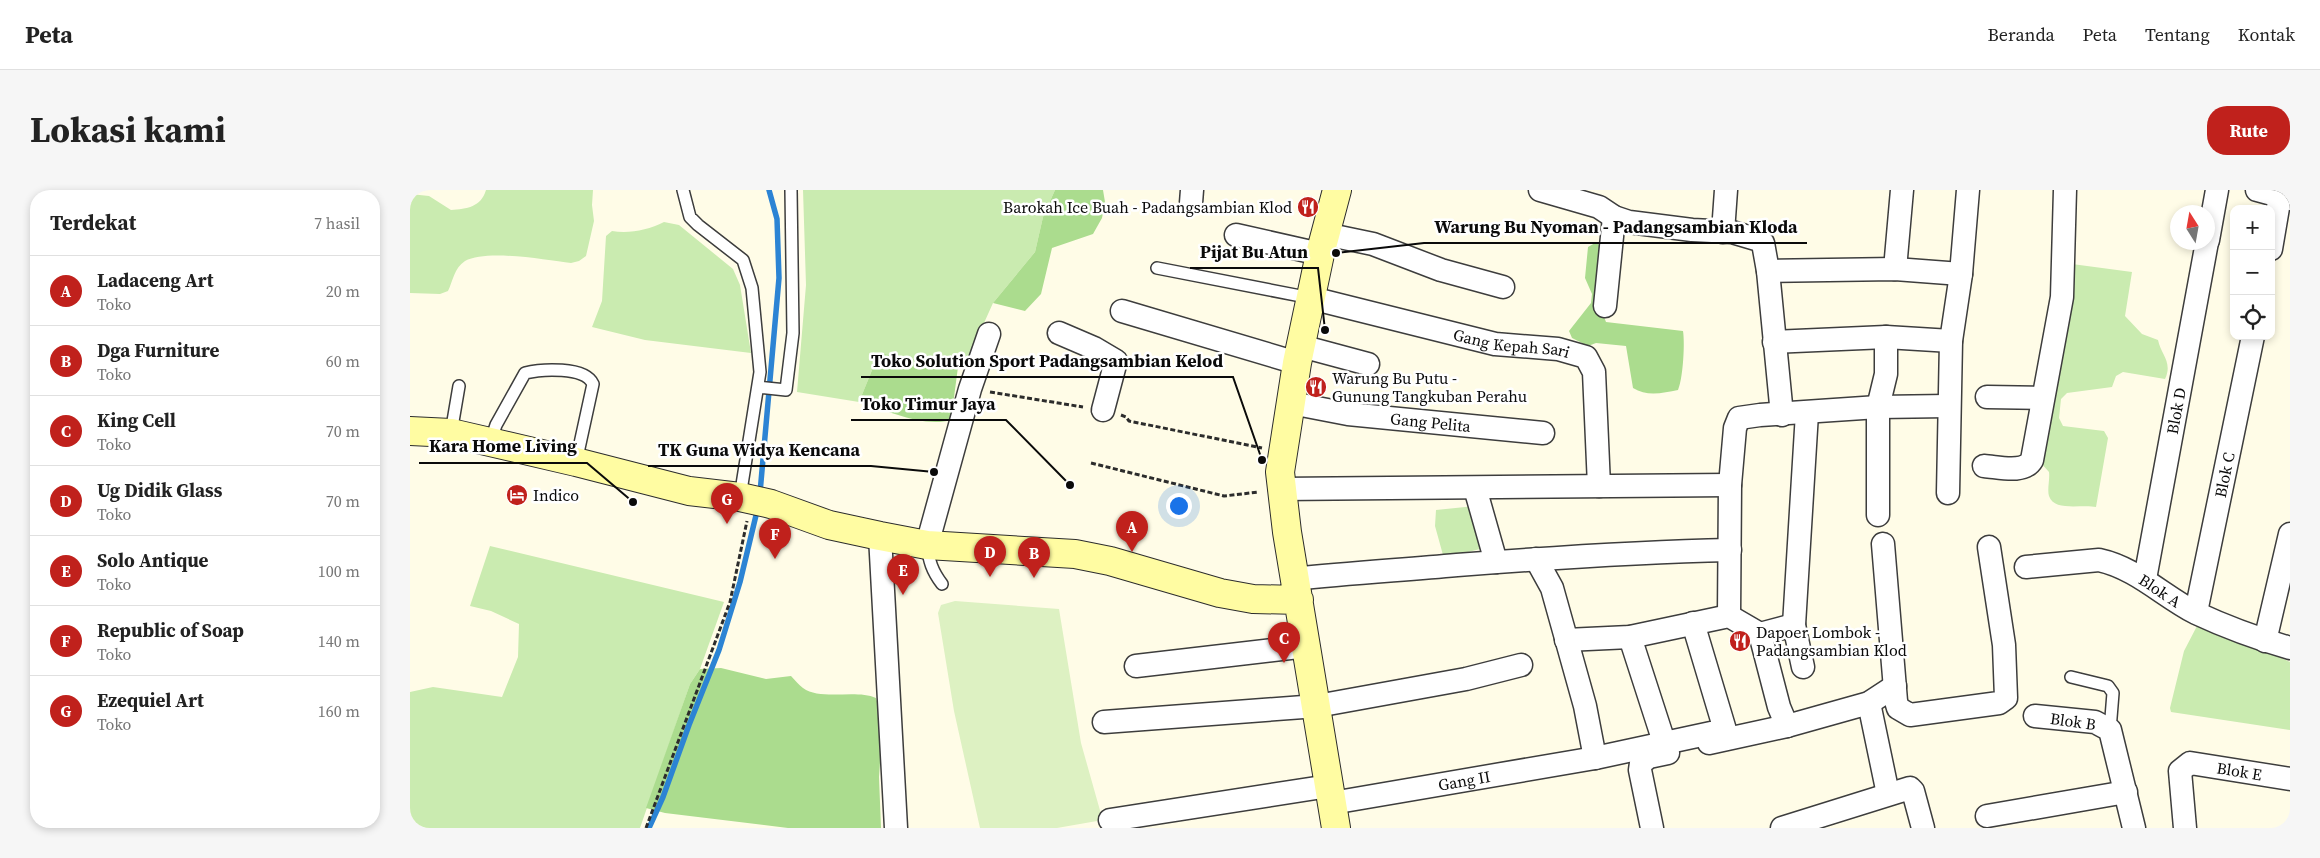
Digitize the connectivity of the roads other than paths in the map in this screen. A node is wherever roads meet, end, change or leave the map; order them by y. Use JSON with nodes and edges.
{"nodes":[{"id":1,"x":683,"y":190,"type":"edge"},
{"id":2,"x":791,"y":190,"type":"edge"},
{"id":3,"x":1337,"y":190,"type":"edge"},
{"id":4,"x":1540,"y":190,"type":"edge"},
{"id":5,"x":1726,"y":190,"type":"edge"},
{"id":6,"x":1902,"y":190,"type":"edge"},
{"id":7,"x":1968,"y":190,"type":"edge"},
{"id":8,"x":2065,"y":190,"type":"edge"},
{"id":9,"x":2217,"y":190,"type":"edge"},
{"id":10,"x":2257,"y":190,"type":"edge"},
{"id":11,"x":2284,"y":195,"type":"edge"},
{"id":12,"x":2214,"y":205,"type":"edge"},
{"id":13,"x":1614,"y":217,"type":"junction"},
{"id":14,"x":1723,"y":232,"type":"junction"},
{"id":15,"x":2275,"y":232,"type":"edge"},
{"id":16,"x":1236,"y":235,"type":"dead end"},
{"id":17,"x":1323,"y":244,"type":"junction"},
{"id":18,"x":2205,"y":250,"type":"edge"},
{"id":19,"x":1158,"y":268,"type":"dead end"},
{"id":20,"x":1895,"y":269,"type":"junction"},
{"id":21,"x":1768,"y":271,"type":"junction"},
{"id":22,"x":1961,"y":274,"type":"junction"},
{"id":23,"x":1503,"y":287,"type":"dead end"},
{"id":24,"x":1310,"y":298,"type":"junction"},
{"id":25,"x":1605,"y":306,"type":"dead end"},
{"id":26,"x":1122,"y":311,"type":"dead end"},
{"id":27,"x":989,"y":334,"type":"dead end"},
{"id":28,"x":1059,"y":334,"type":"dead end"},
{"id":29,"x":1886,"y":337,"type":"junction"},
{"id":30,"x":2252,"y":340,"type":"edge"},
{"id":31,"x":1951,"y":341,"type":"junction"},
{"id":32,"x":1774,"y":342,"type":"junction"},
{"id":33,"x":1299,"y":354,"type":"junction"},
{"id":34,"x":1368,"y":364,"type":"dead end"},
{"id":35,"x":459,"y":386,"type":"dead end"},
{"id":36,"x":760,"y":387,"type":"junction"},
{"id":37,"x":1987,"y":398,"type":"dead end"},
{"id":38,"x":2042,"y":398,"type":"junction"},
{"id":39,"x":1291,"y":404,"type":"junction"},
{"id":40,"x":1948,"y":406,"type":"junction"},
{"id":41,"x":1878,"y":407,"type":"junction"},
{"id":42,"x":1103,"y":410,"type":"road end"},
{"id":43,"x":1807,"y":413,"type":"junction"},
{"id":44,"x":1782,"y":415,"type":"junction"},
{"id":45,"x":410,"y":431,"type":"edge"},
{"id":46,"x":450,"y":433,"type":"junction"},
{"id":47,"x":1543,"y":433,"type":"dead end"},
{"id":48,"x":490,"y":443,"type":"junction"},
{"id":49,"x":576,"y":462,"type":"junction"},
{"id":50,"x":1984,"y":466,"type":"dead end"},
{"id":51,"x":1730,"y":485,"type":"junction"},
{"id":52,"x":1599,"y":486,"type":"junction"},
{"id":53,"x":1475,"y":488,"type":"junction"},
{"id":54,"x":1280,"y":489,"type":"junction"},
{"id":55,"x":1948,"y":493,"type":"dead end"},
{"id":56,"x":754,"y":501,"type":"junction"},
{"id":57,"x":1878,"y":515,"type":"dead end"},
{"id":58,"x":2290,"y":534,"type":"edge"},
{"id":59,"x":880,"y":536,"type":"junction"},
{"id":60,"x":1883,"y":544,"type":"dead end"},
{"id":61,"x":928,"y":545,"type":"junction"},
{"id":62,"x":1989,"y":547,"type":"dead end"},
{"id":63,"x":1730,"y":550,"type":"junction"},
{"id":64,"x":1536,"y":559,"type":"junction"},
{"id":65,"x":1496,"y":562,"type":"junction"},
{"id":66,"x":2026,"y":567,"type":"dead end"},
{"id":67,"x":2145,"y":579,"type":"junction"},
{"id":68,"x":942,"y":584,"type":"dead end"},
{"id":69,"x":1296,"y":589,"type":"junction"},
{"id":70,"x":2196,"y":612,"type":"junction"},
{"id":71,"x":1728,"y":616,"type":"junction"},
{"id":72,"x":1693,"y":623,"type":"junction"},
{"id":73,"x":1794,"y":625,"type":"junction"},
{"id":74,"x":1760,"y":634,"type":"junction"},
{"id":75,"x":1630,"y":637,"type":"junction"},
{"id":76,"x":1566,"y":640,"type":"junction"},
{"id":77,"x":2265,"y":641,"type":"junction"},
{"id":78,"x":1307,"y":646,"type":"junction"},
{"id":79,"x":2290,"y":648,"type":"edge"},
{"id":80,"x":1521,"y":665,"type":"dead end"},
{"id":81,"x":1136,"y":666,"type":"dead end"},
{"id":82,"x":1803,"y":667,"type":"dead end"},
{"id":83,"x":2071,"y":677,"type":"dead end"},
{"id":84,"x":1895,"y":686,"type":"junction"},
{"id":85,"x":1869,"y":703,"type":"junction"},
{"id":86,"x":1317,"y":706,"type":"junction"},
{"id":87,"x":2035,"y":716,"type":"dead end"},
{"id":88,"x":1104,"y":722,"type":"dead end"},
{"id":89,"x":1787,"y":726,"type":"junction"},
{"id":90,"x":2110,"y":730,"type":"junction"},
{"id":91,"x":1664,"y":742,"type":"junction"},
{"id":92,"x":1595,"y":758,"type":"junction"},
{"id":93,"x":2290,"y":779,"type":"edge"},
{"id":94,"x":2126,"y":792,"type":"junction"},
{"id":95,"x":1888,"y":794,"type":"junction"},
{"id":96,"x":1333,"y":806,"type":"edge"},
{"id":97,"x":1987,"y":816,"type":"dead end"},
{"id":98,"x":1110,"y":820,"type":"dead end"},
{"id":99,"x":896,"y":828,"type":"edge"},
{"id":100,"x":1652,"y":828,"type":"edge"},
{"id":101,"x":1782,"y":828,"type":"edge"},
{"id":102,"x":1923,"y":828,"type":"edge"},
{"id":103,"x":2134,"y":828,"type":"edge"},
{"id":104,"x":2185,"y":828,"type":"edge"}],
"edges":[{"from":1,"to":36,"type":"lane"},
{"from":2,"to":36,"type":"lane"},
{"from":3,"to":17,"type":"street"},
{"from":4,"to":13,"type":"street"},
{"from":5,"to":14,"type":"street"},
{"from":6,"to":20,"type":"street"},
{"from":7,"to":22,"type":"street"},
{"from":8,"to":38,"type":"street"},
{"from":9,"to":12,"type":"street","name":"Blok D"},
{"from":10,"to":11,"type":"street"},
{"from":11,"to":15,"type":"street"},
{"from":13,"to":14,"type":"street"},
{"from":13,"to":25,"type":"street"},
{"from":14,"to":21,"type":"street"},
{"from":16,"to":17,"type":"street"},
{"from":17,"to":23,"type":"street"},
{"from":17,"to":24,"type":"street"},
{"from":18,"to":67,"type":"street","name":"Blok D"},
{"from":19,"to":24,"type":"lane"},
{"from":20,"to":21,"type":"street"},
{"from":20,"to":22,"type":"street"},
{"from":21,"to":32,"type":"street"},
{"from":22,"to":31,"type":"street"},
{"from":24,"to":33,"type":"street"},
{"from":24,"to":52,"type":"street","name":"Gang Kepah Sari"},
{"from":26,"to":33,"type":"street"},
{"from":27,"to":61,"type":"street"},
{"from":28,"to":42,"type":"street"},
{"from":29,"to":31,"type":"street"},
{"from":29,"to":32,"type":"street"},
{"from":29,"to":41,"type":"street"},
{"from":30,"to":70,"type":"street","name":"Blok C"},
{"from":31,"to":40,"type":"street"},
{"from":32,"to":44,"type":"street"},
{"from":33,"to":34,"type":"street"},
{"from":33,"to":39,"type":"street"},
{"from":35,"to":46,"type":"lane"},
{"from":36,"to":56,"type":"lane"},
{"from":37,"to":38,"type":"street"},
{"from":38,"to":50,"type":"street"},
{"from":39,"to":47,"type":"street","name":"Gang Pelita"},
{"from":39,"to":54,"type":"street"},
{"from":40,"to":41,"type":"street"},
{"from":40,"to":55,"type":"street"},
{"from":41,"to":43,"type":"street"},
{"from":41,"to":57,"type":"street"},
{"from":43,"to":44,"type":"street"},
{"from":43,"to":73,"type":"street"},
{"from":44,"to":51,"type":"street"},
{"from":45,"to":46,"type":"street"},
{"from":46,"to":48,"type":"street"},
{"from":48,"to":49,"type":"street"},
{"from":48,"to":49,"type":"lane"},
{"from":49,"to":56,"type":"street"},
{"from":51,"to":52,"type":"street"},
{"from":51,"to":63,"type":"street"},
{"from":52,"to":53,"type":"street"},
{"from":53,"to":54,"type":"street"},
{"from":53,"to":65,"type":"street"},
{"from":54,"to":69,"type":"street"},
{"from":56,"to":59,"type":"street"},
{"from":58,"to":77,"type":"street"},
{"from":59,"to":61,"type":"street"},
{"from":59,"to":99,"type":"street"},
{"from":60,"to":84,"type":"street"},
{"from":61,"to":68,"type":"lane"},
{"from":61,"to":69,"type":"street"},
{"from":62,"to":84,"type":"street"},
{"from":63,"to":64,"type":"street"},
{"from":63,"to":71,"type":"street"},
{"from":64,"to":65,"type":"street"},
{"from":64,"to":76,"type":"street"},
{"from":65,"to":69,"type":"street"},
{"from":66,"to":67,"type":"street","name":"Blok A"},
{"from":67,"to":70,"type":"street","name":"Blok A"},
{"from":69,"to":78,"type":"street"},
{"from":70,"to":77,"type":"street","name":"Blok A"},
{"from":71,"to":72,"type":"street"},
{"from":71,"to":74,"type":"street"},
{"from":72,"to":75,"type":"street"},
{"from":72,"to":91,"type":"street","name":"Gang II"},
{"from":73,"to":74,"type":"street"},
{"from":73,"to":82,"type":"street"},
{"from":74,"to":89,"type":"street"},
{"from":75,"to":76,"type":"street"},
{"from":75,"to":91,"type":"street"},
{"from":76,"to":92,"type":"street"},
{"from":77,"to":79,"type":"street","name":"Blok A"},
{"from":78,"to":81,"type":"street"},
{"from":78,"to":86,"type":"street"},
{"from":80,"to":86,"type":"street"},
{"from":83,"to":90,"type":"lane"},
{"from":84,"to":85,"type":"street"},
{"from":85,"to":89,"type":"street"},
{"from":85,"to":95,"type":"street"},
{"from":86,"to":88,"type":"street"},
{"from":86,"to":96,"type":"street"},
{"from":87,"to":90,"type":"street","name":"Blok B"},
{"from":89,"to":100,"type":"street"},
{"from":90,"to":94,"type":"street"},
{"from":91,"to":92,"type":"street","name":"Gang II"},
{"from":92,"to":96,"type":"street","name":"Gang II"},
{"from":93,"to":104,"type":"street","name":"Blok E"},
{"from":94,"to":97,"type":"street"},
{"from":94,"to":103,"type":"street"},
{"from":95,"to":101,"type":"street"},
{"from":95,"to":102,"type":"street"},
{"from":96,"to":98,"type":"street","name":"Gang II"}]}
